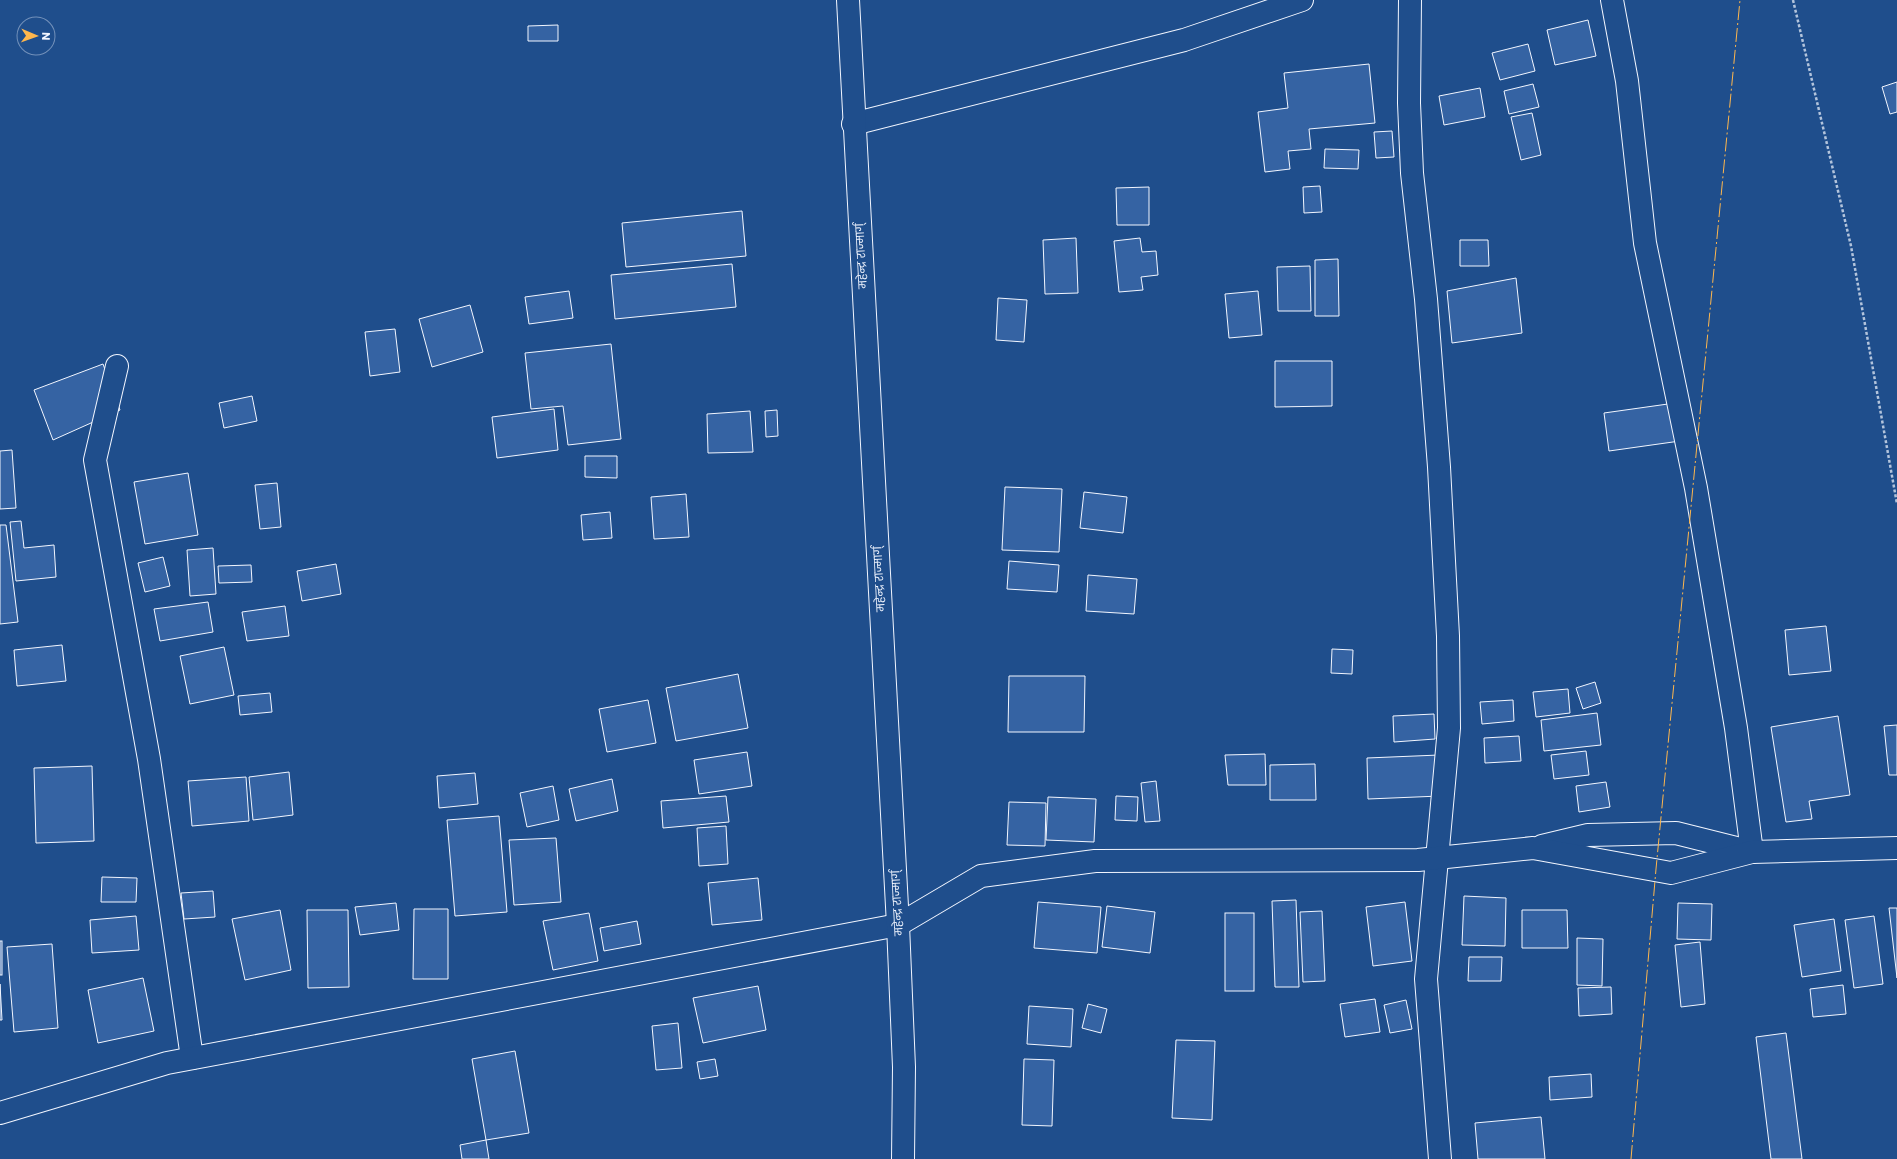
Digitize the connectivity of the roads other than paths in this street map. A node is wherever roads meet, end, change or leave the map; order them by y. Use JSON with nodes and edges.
{"nodes":[{"id":1,"x":848,"y":0,"type":"edge"},
{"id":2,"x":1302,"y":0,"type":"edge"},
{"id":3,"x":1410,"y":0,"type":"edge"},
{"id":4,"x":1612,"y":0,"type":"edge"},
{"id":5,"x":853,"y":124,"type":"junction"},
{"id":6,"x":117,"y":366,"type":"dead end"},
{"id":7,"x":1533,"y":848,"type":"junction"},
{"id":8,"x":1897,"y":848,"type":"edge"},
{"id":9,"x":1752,"y":852,"type":"junction"},
{"id":10,"x":1437,"y":857,"type":"junction"},
{"id":11,"x":898,"y":926,"type":"junction"},
{"id":12,"x":192,"y":1058,"type":"junction"},
{"id":13,"x":0,"y":1113,"type":"edge"},
{"id":14,"x":903,"y":1159,"type":"edge"},
{"id":15,"x":1440,"y":1159,"type":"edge"}],
"edges":[{"from":1,"to":5,"type":"main road","name":"महेन्द्र राज्मार्ग्"},
{"from":2,"to":5,"type":"main road"},
{"from":3,"to":10,"type":"main road"},
{"from":4,"to":9,"type":"main road"},
{"from":5,"to":11,"type":"main road","name":"महेन्द्र राज्मार्ग्"},
{"from":6,"to":12,"type":"main road"},
{"from":7,"to":9,"type":"main road"},
{"from":7,"to":9,"type":"main road"},
{"from":7,"to":10,"type":"main road"},
{"from":8,"to":9,"type":"main road"},
{"from":10,"to":11,"type":"main road"},
{"from":10,"to":15,"type":"main road"},
{"from":11,"to":12,"type":"main road"},
{"from":11,"to":14,"type":"main road","name":"महेन्द्र राज्मार्ग्"},
{"from":12,"to":13,"type":"main road"}]}
